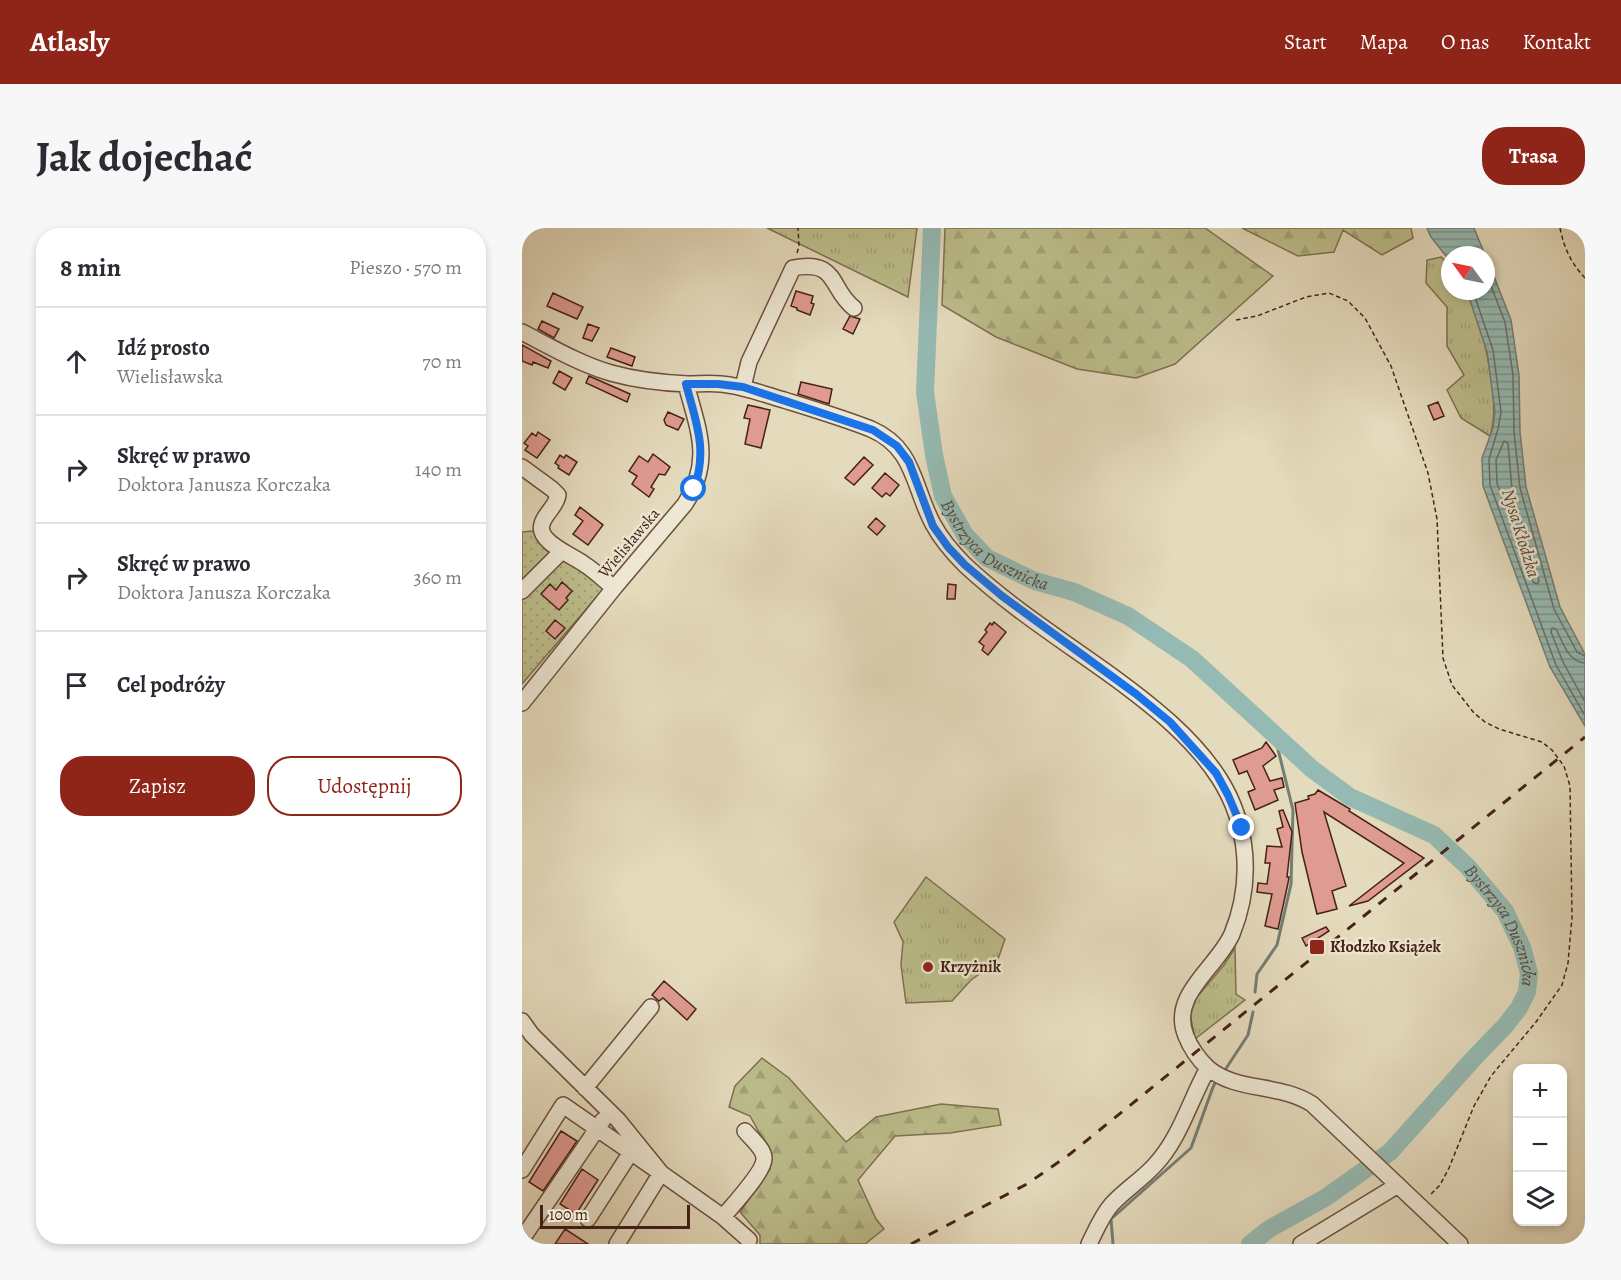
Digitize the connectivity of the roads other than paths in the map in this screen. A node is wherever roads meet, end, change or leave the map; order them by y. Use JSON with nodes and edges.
{"nodes":[{"id":1,"x":854,"y":308,"type":"dead end"},
{"id":2,"x":522,"y":332,"type":"edge"},
{"id":3,"x":686,"y":384,"type":"junction"},
{"id":4,"x":743,"y":387,"type":"junction"},
{"id":5,"x":522,"y":467,"type":"edge"},
{"id":6,"x":561,"y":552,"type":"junction"},
{"id":7,"x":614,"y":588,"type":"junction"},
{"id":8,"x":522,"y":591,"type":"edge"},
{"id":9,"x":522,"y":703,"type":"edge"},
{"id":10,"x":651,"y":1007,"type":"dead end"},
{"id":11,"x":522,"y":1021,"type":"edge"},
{"id":12,"x":1208,"y":1068,"type":"junction"},
{"id":13,"x":585,"y":1088,"type":"junction"},
{"id":14,"x":608,"y":1111,"type":"junction"},
{"id":15,"x":597,"y":1129,"type":"junction"},
{"id":16,"x":745,"y":1131,"type":"dead end"},
{"id":17,"x":631,"y":1152,"type":"junction"},
{"id":18,"x":522,"y":1170,"type":"edge"},
{"id":19,"x":662,"y":1173,"type":"junction"},
{"id":20,"x":1398,"y":1185,"type":"junction"},
{"id":21,"x":723,"y":1217,"type":"junction"},
{"id":22,"x":588,"y":1219,"type":"dead end"},
{"id":23,"x":522,"y":1239,"type":"edge"},
{"id":24,"x":749,"y":1240,"type":"dead end"},
{"id":25,"x":617,"y":1244,"type":"edge"},
{"id":26,"x":1089,"y":1244,"type":"edge"},
{"id":27,"x":1301,"y":1244,"type":"edge"},
{"id":28,"x":1460,"y":1244,"type":"edge"}],
"edges":[{"from":1,"to":4,"type":"street"},
{"from":2,"to":3,"type":"street"},
{"from":3,"to":4,"type":"street"},
{"from":3,"to":7,"type":"street","name":"Wielisławska"},
{"from":4,"to":12,"type":"street"},
{"from":5,"to":6,"type":"street"},
{"from":6,"to":7,"type":"street"},
{"from":6,"to":8,"type":"street"},
{"from":7,"to":9,"type":"street","name":"Wielisławska"},
{"from":10,"to":13,"type":"street"},
{"from":11,"to":13,"type":"street"},
{"from":12,"to":20,"type":"street"},
{"from":12,"to":26,"type":"street"},
{"from":13,"to":14,"type":"street"},
{"from":14,"to":15,"type":"street"},
{"from":14,"to":19,"type":"street"},
{"from":15,"to":17,"type":"street"},
{"from":15,"to":18,"type":"street"},
{"from":15,"to":23,"type":"street"},
{"from":16,"to":21,"type":"street"},
{"from":17,"to":19,"type":"street"},
{"from":17,"to":22,"type":"street"},
{"from":19,"to":21,"type":"street"},
{"from":19,"to":25,"type":"street"},
{"from":20,"to":27,"type":"street"},
{"from":20,"to":28,"type":"street"},
{"from":21,"to":24,"type":"street"}]}
